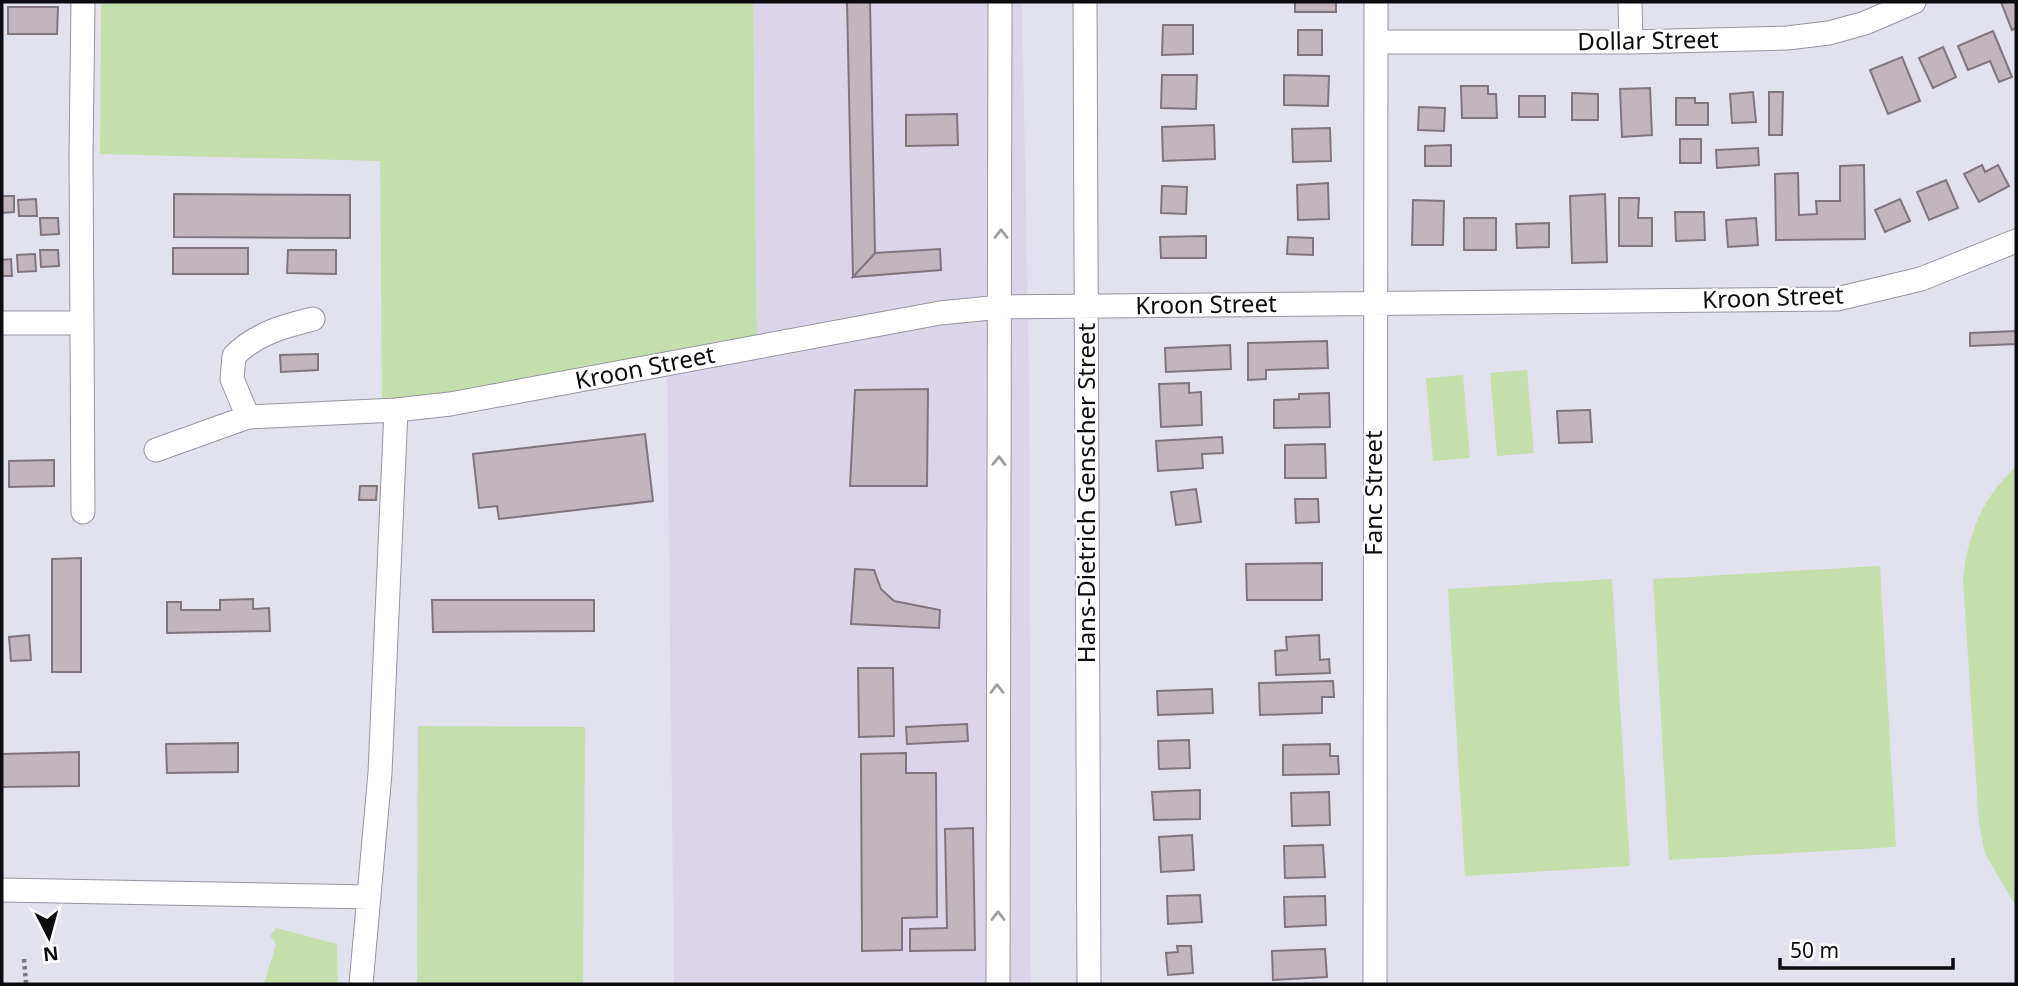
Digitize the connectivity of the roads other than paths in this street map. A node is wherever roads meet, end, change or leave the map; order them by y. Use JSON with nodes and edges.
{"nodes":[{"id":1,"x":83,"y":2,"type":"edge"},
{"id":2,"x":1000,"y":2,"type":"edge"},
{"id":3,"x":1085,"y":2,"type":"edge"},
{"id":4,"x":1376,"y":2,"type":"edge"},
{"id":5,"x":1630,"y":2,"type":"edge"},
{"id":6,"x":1914,"y":2,"type":"edge"},
{"id":7,"x":1376,"y":42,"type":"junction"},
{"id":8,"x":1631,"y":42,"type":"junction"},
{"id":9,"x":2016,"y":242,"type":"edge"},
{"id":10,"x":1374,"y":303,"type":"junction"},
{"id":11,"x":1001,"y":307,"type":"junction"},
{"id":12,"x":1086,"y":307,"type":"junction"},
{"id":13,"x":313,"y":320,"type":"dead end"},
{"id":14,"x":2,"y":323,"type":"edge"},
{"id":15,"x":81,"y":323,"type":"junction"},
{"id":16,"x":396,"y":410,"type":"junction"},
{"id":17,"x":248,"y":417,"type":"junction"},
{"id":18,"x":156,"y":450,"type":"dead end"},
{"id":19,"x":83,"y":512,"type":"dead end"},
{"id":20,"x":2,"y":890,"type":"edge"},
{"id":21,"x":369,"y":897,"type":"junction"},
{"id":22,"x":362,"y":984,"type":"edge"},
{"id":23,"x":998,"y":984,"type":"edge"},
{"id":24,"x":1089,"y":984,"type":"edge"},
{"id":25,"x":1375,"y":984,"type":"edge"}],
"edges":[{"from":1,"to":15,"type":"street"},
{"from":11,"to":2,"type":"street","one_way":true},
{"from":3,"to":12,"type":"street","name":"Hans-Dietrich Genscher Street"},
{"from":4,"to":7,"type":"street","name":"Fanc Street"},
{"from":5,"to":8,"type":"street"},
{"from":6,"to":8,"type":"street","name":"Dollar Street"},
{"from":7,"to":8,"type":"street","name":"Dollar Street"},
{"from":7,"to":10,"type":"street","name":"Fanc Street"},
{"from":9,"to":10,"type":"street","name":"Kroon Street"},
{"from":10,"to":12,"type":"street","name":"Kroon Street"},
{"from":10,"to":25,"type":"street","name":"Fanc Street"},
{"from":11,"to":12,"type":"street","name":"Kroon Street"},
{"from":11,"to":16,"type":"street","name":"Kroon Street"},
{"from":23,"to":11,"type":"street","one_way":true},
{"from":12,"to":24,"type":"street","name":"Hans-Dietrich Genscher Street"},
{"from":13,"to":17,"type":"street"},
{"from":14,"to":15,"type":"street"},
{"from":15,"to":19,"type":"street"},
{"from":16,"to":17,"type":"street","name":"Kroon Street"},
{"from":16,"to":21,"type":"street"},
{"from":17,"to":18,"type":"street","name":"Kroon Street"},
{"from":20,"to":21,"type":"street"},
{"from":21,"to":22,"type":"street"}]}
